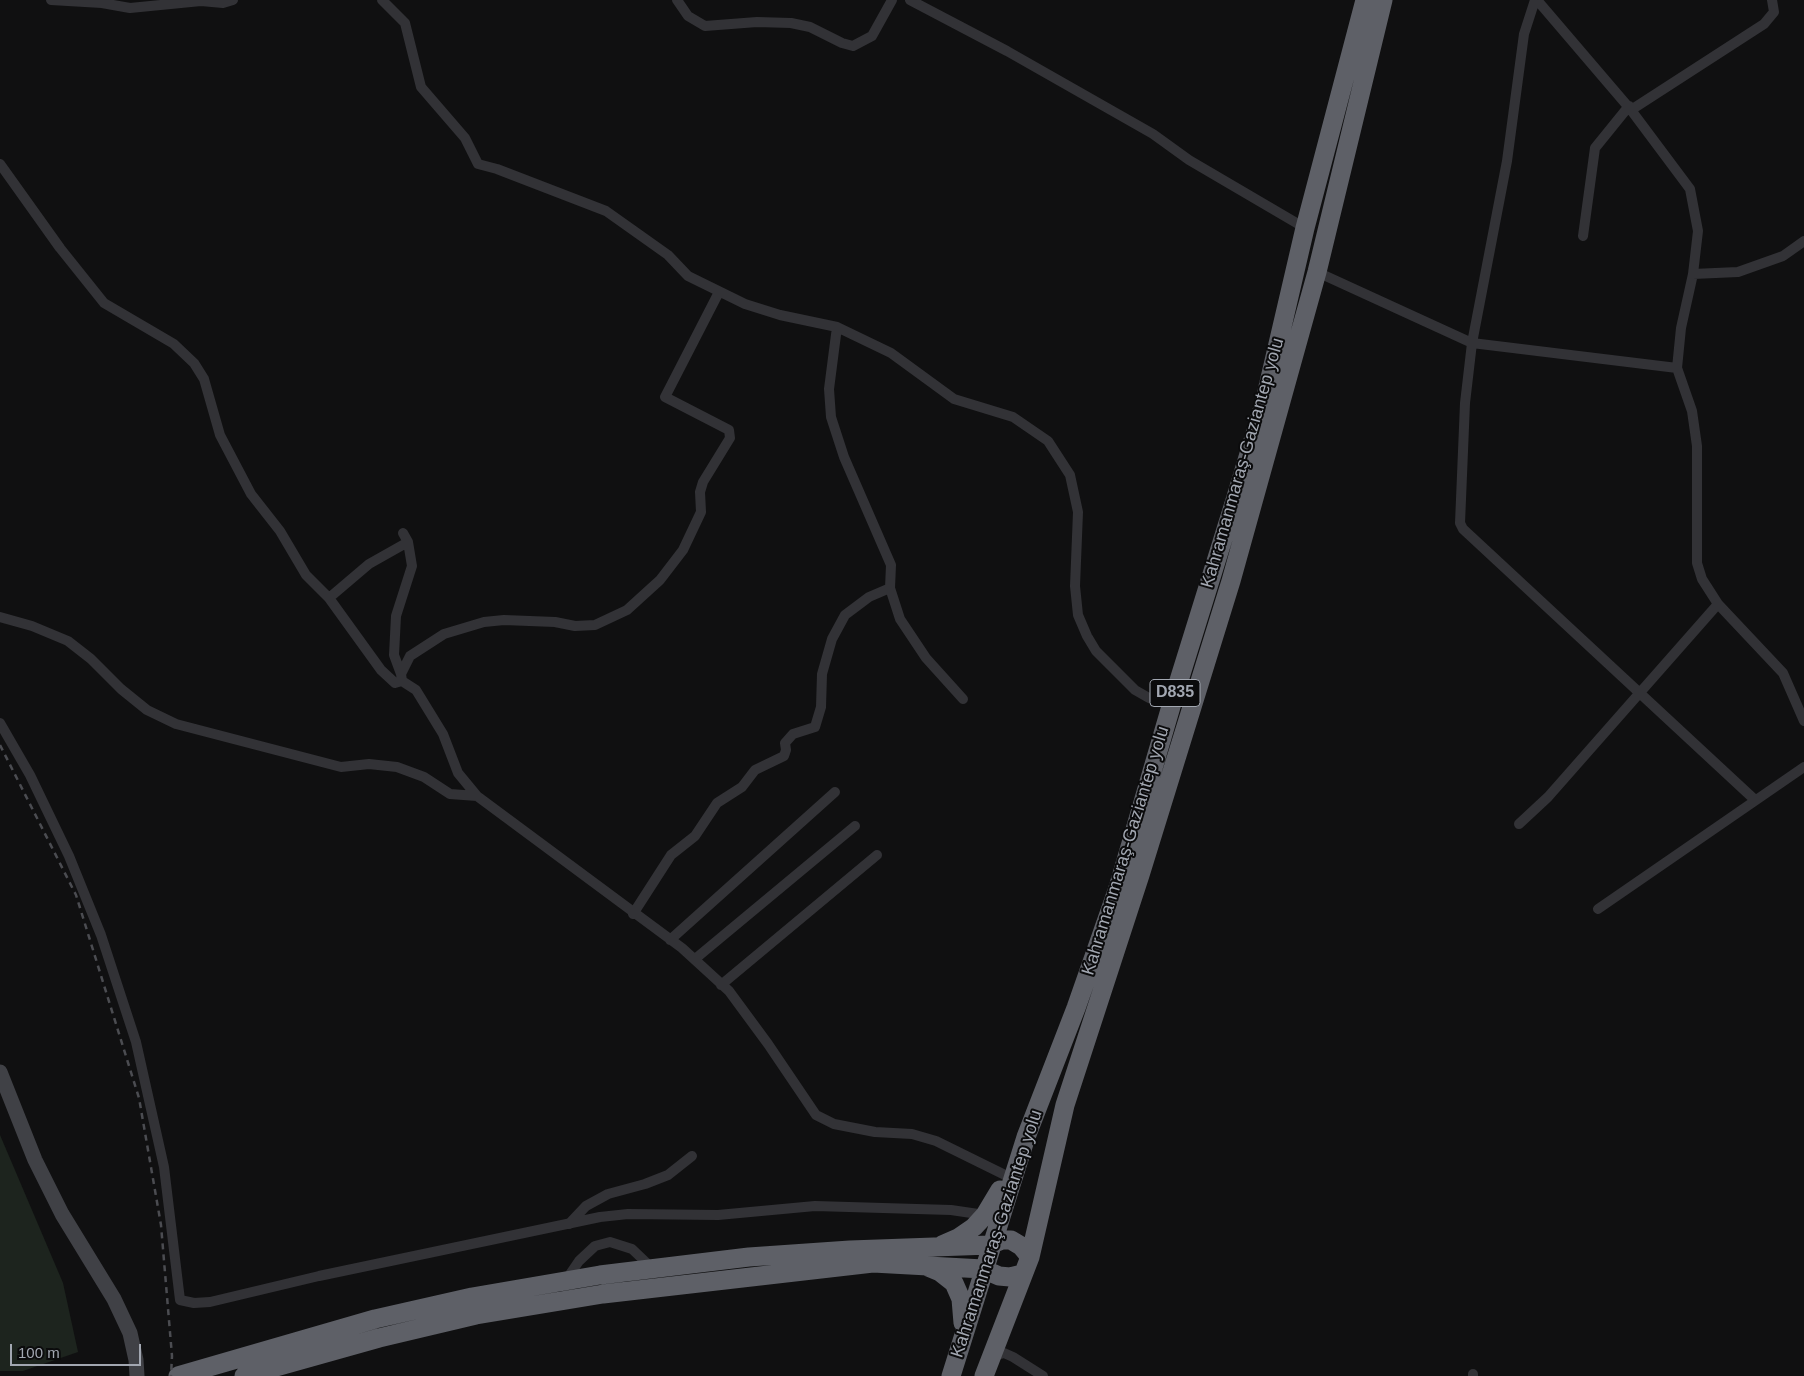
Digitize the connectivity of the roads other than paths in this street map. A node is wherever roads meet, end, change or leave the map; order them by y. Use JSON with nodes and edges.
{"nodes":[{"id":1,"x":51,"y":0,"type":"edge"},
{"id":2,"x":233,"y":0,"type":"edge"},
{"id":3,"x":382,"y":0,"type":"edge"},
{"id":4,"x":677,"y":0,"type":"edge"},
{"id":5,"x":892,"y":0,"type":"edge"},
{"id":6,"x":910,"y":0,"type":"edge"},
{"id":7,"x":1364,"y":0,"type":"edge"},
{"id":8,"x":1383,"y":0,"type":"edge"},
{"id":9,"x":1536,"y":0,"type":"edge"},
{"id":10,"x":1772,"y":0,"type":"edge"},
{"id":11,"x":1630,"y":108,"type":"junction"},
{"id":12,"x":0,"y":164,"type":"edge"},
{"id":13,"x":1305,"y":228,"type":"junction"},
{"id":14,"x":1583,"y":236,"type":"dead end"},
{"id":15,"x":1804,"y":241,"type":"edge"},
{"id":16,"x":1317,"y":272,"type":"junction"},
{"id":17,"x":1693,"y":274,"type":"junction"},
{"id":18,"x":719,"y":292,"type":"junction"},
{"id":19,"x":837,"y":327,"type":"junction"},
{"id":20,"x":1472,"y":342,"type":"junction"},
{"id":21,"x":1677,"y":368,"type":"junction"},
{"id":22,"x":890,"y":588,"type":"junction"},
{"id":23,"x":329,"y":598,"type":"junction"},
{"id":24,"x":1718,"y":604,"type":"junction"},
{"id":25,"x":0,"y":617,"type":"edge"},
{"id":26,"x":402,"y":678,"type":"junction"},
{"id":27,"x":1638,"y":693,"type":"junction"},
{"id":28,"x":963,"y":699,"type":"dead end"},
{"id":29,"x":1172,"y":703,"type":"junction"},
{"id":30,"x":1804,"y":721,"type":"edge"},
{"id":31,"x":0,"y":723,"type":"edge"},
{"id":32,"x":1804,"y":767,"type":"edge"},
{"id":33,"x":835,"y":792,"type":"dead end"},
{"id":34,"x":477,"y":796,"type":"junction"},
{"id":35,"x":1754,"y":800,"type":"junction"},
{"id":36,"x":1519,"y":824,"type":"dead end"},
{"id":37,"x":855,"y":826,"type":"dead end"},
{"id":38,"x":876,"y":854,"type":"dead end"},
{"id":39,"x":1598,"y":909,"type":"dead end"},
{"id":40,"x":633,"y":914,"type":"junction"},
{"id":41,"x":670,"y":940,"type":"junction"},
{"id":42,"x":695,"y":960,"type":"junction"},
{"id":43,"x":721,"y":985,"type":"junction"},
{"id":44,"x":0,"y":1072,"type":"edge"},
{"id":45,"x":1026,"y":1137,"type":"junction"},
{"id":46,"x":692,"y":1156,"type":"dead end"},
{"id":47,"x":1007,"y":1176,"type":"junction"},
{"id":48,"x":985,"y":1215,"type":"junction"},
{"id":49,"x":569,"y":1224,"type":"junction"},
{"id":50,"x":990,"y":1245,"type":"junction"},
{"id":51,"x":936,"y":1248,"type":"junction"},
{"id":52,"x":923,"y":1264,"type":"junction"},
{"id":53,"x":1026,"y":1266,"type":"junction"},
{"id":54,"x":653,"y":1269,"type":"junction"},
{"id":55,"x":983,"y":1269,"type":"junction"},
{"id":56,"x":566,"y":1281,"type":"junction"},
{"id":57,"x":1004,"y":1323,"type":"junction"},
{"id":58,"x":962,"y":1336,"type":"junction"},
{"id":59,"x":1013,"y":1356,"type":"junction"},
{"id":60,"x":986,"y":1370,"type":"edge"},
{"id":61,"x":184,"y":1374,"type":"edge"},
{"id":62,"x":137,"y":1376,"type":"edge"},
{"id":63,"x":244,"y":1376,"type":"edge"},
{"id":64,"x":951,"y":1376,"type":"edge"},
{"id":65,"x":1042,"y":1376,"type":"edge"}],
"edges":[{"from":1,"to":2,"type":"street"},
{"from":3,"to":18,"type":"street"},
{"from":4,"to":5,"type":"street"},
{"from":6,"to":13,"type":"street"},
{"from":7,"to":13,"type":"highway","name":"Kahramanmaraş-Gaziantep yolu","number":"D835"},
{"from":8,"to":16,"type":"highway","name":"Kahramanmaraş-Gaziantep yolu","number":"D835"},
{"from":9,"to":11,"type":"street"},
{"from":9,"to":20,"type":"street"},
{"from":10,"to":11,"type":"street"},
{"from":11,"to":14,"type":"street"},
{"from":11,"to":17,"type":"street"},
{"from":12,"to":23,"type":"street"},
{"from":13,"to":29,"type":"highway","name":"Kahramanmaraş-Gaziantep yolu","number":"D835"},
{"from":15,"to":17,"type":"street"},
{"from":16,"to":20,"type":"street"},
{"from":16,"to":53,"type":"highway","name":"Kahramanmaraş-Gaziantep yolu","number":"D835"},
{"from":17,"to":21,"type":"street"},
{"from":18,"to":19,"type":"street"},
{"from":18,"to":26,"type":"street"},
{"from":19,"to":22,"type":"street"},
{"from":19,"to":29,"type":"street"},
{"from":20,"to":21,"type":"street"},
{"from":20,"to":27,"type":"street"},
{"from":21,"to":24,"type":"street"},
{"from":22,"to":28,"type":"street"},
{"from":22,"to":40,"type":"street"},
{"from":23,"to":26,"type":"street"},
{"from":23,"to":26,"type":"street"},
{"from":24,"to":27,"type":"street"},
{"from":24,"to":30,"type":"street"},
{"from":25,"to":34,"type":"street"},
{"from":26,"to":34,"type":"street"},
{"from":27,"to":35,"type":"street"},
{"from":27,"to":36,"type":"street"},
{"from":29,"to":45,"type":"highway","name":"Kahramanmaraş-Gaziantep yolu","number":"D835"},
{"from":31,"to":49,"type":"street"},
{"from":32,"to":35,"type":"street"},
{"from":33,"to":41,"type":"street"},
{"from":34,"to":40,"type":"street"},
{"from":35,"to":39,"type":"street"},
{"from":37,"to":42,"type":"street"},
{"from":38,"to":43,"type":"street"},
{"from":40,"to":41,"type":"street"},
{"from":41,"to":42,"type":"street"},
{"from":42,"to":43,"type":"street"},
{"from":43,"to":47,"type":"street"},
{"from":44,"to":62,"type":"street"},
{"from":45,"to":47,"type":"highway"},
{"from":45,"to":50,"type":"highway","name":"Kahramanmaraş-Gaziantep yolu","number":"D835"},
{"from":46,"to":49,"type":"street"},
{"from":47,"to":48,"type":"highway"},
{"from":48,"to":49,"type":"street"},
{"from":48,"to":51,"type":"highway"},
{"from":50,"to":51,"type":"highway"},
{"from":50,"to":53,"type":"highway"},
{"from":50,"to":55,"type":"highway","name":"Kahramanmaraş-Gaziantep yolu","number":"D835"},
{"from":51,"to":54,"type":"highway"},
{"from":52,"to":55,"type":"highway"},
{"from":52,"to":58,"type":"highway"},
{"from":52,"to":63,"type":"highway"},
{"from":53,"to":55,"type":"highway"},
{"from":53,"to":57,"type":"highway","name":"Kahramanmaraş-Gaziantep yolu","number":"D835"},
{"from":54,"to":56,"type":"highway"},
{"from":54,"to":56,"type":"street"},
{"from":55,"to":58,"type":"highway","name":"Kahramanmaraş-Gaziantep yolu","number":"D835"},
{"from":56,"to":61,"type":"highway"},
{"from":57,"to":59,"type":"street"},
{"from":57,"to":60,"type":"highway","name":"Kahramanmaraş-Gaziantep yolu","number":"D835"},
{"from":58,"to":64,"type":"highway","name":"Kahramanmaraş-Gaziantep yolu","number":"D835"},
{"from":59,"to":60,"type":"street"},
{"from":59,"to":65,"type":"street"}]}
